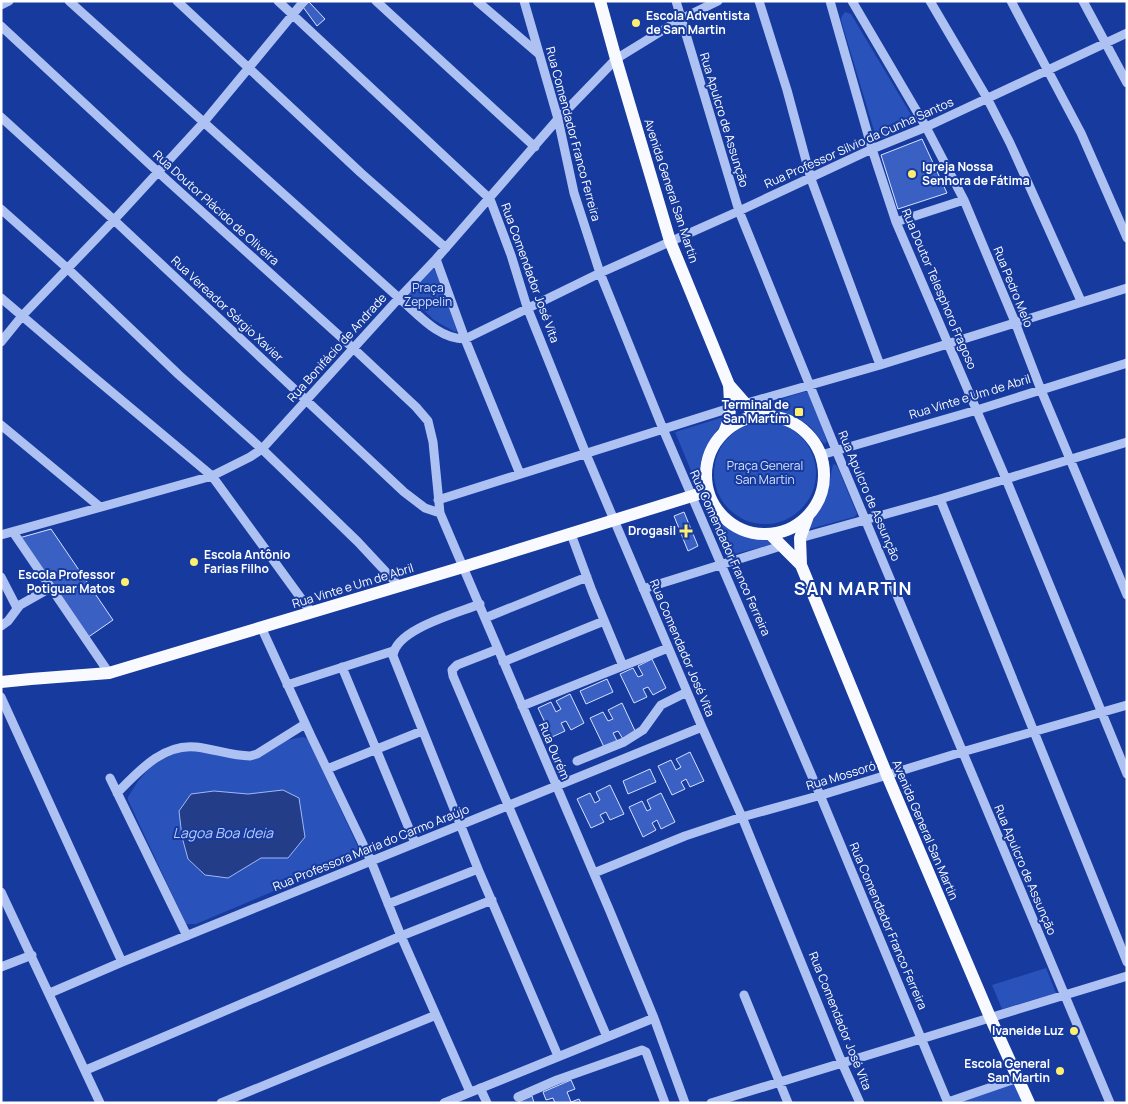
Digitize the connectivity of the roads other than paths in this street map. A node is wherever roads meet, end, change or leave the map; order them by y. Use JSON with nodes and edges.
{"nodes":[{"id":1,"x":9,"y":1,"type":"edge"},
{"id":2,"x":69,"y":1,"type":"edge"},
{"id":3,"x":177,"y":1,"type":"edge"},
{"id":4,"x":278,"y":1,"type":"edge"},
{"id":5,"x":304,"y":1,"type":"edge"},
{"id":6,"x":376,"y":1,"type":"edge"},
{"id":7,"x":477,"y":1,"type":"edge"},
{"id":8,"x":524,"y":1,"type":"edge"},
{"id":9,"x":600,"y":1,"type":"edge"},
{"id":10,"x":676,"y":1,"type":"edge"},
{"id":11,"x":718,"y":1,"type":"edge"},
{"id":12,"x":759,"y":1,"type":"edge"},
{"id":13,"x":830,"y":1,"type":"edge"},
{"id":14,"x":852,"y":1,"type":"edge"},
{"id":15,"x":930,"y":1,"type":"edge"},
{"id":16,"x":1011,"y":1,"type":"edge"},
{"id":17,"x":1083,"y":1,"type":"edge"},
{"id":18,"x":1,"y":5,"type":"edge"},
{"id":19,"x":293,"y":14,"type":"junction"},
{"id":20,"x":681,"y":19,"type":"junction"},
{"id":21,"x":1,"y":26,"type":"edge"},
{"id":22,"x":1127,"y":33,"type":"edge"},
{"id":23,"x":1106,"y":42,"type":"junction"},
{"id":24,"x":540,"y":54,"type":"junction"},
{"id":25,"x":616,"y":59,"type":"junction"},
{"id":26,"x":249,"y":68,"type":"junction"},
{"id":27,"x":1048,"y":70,"type":"junction"},
{"id":28,"x":1127,"y":83,"type":"edge"},
{"id":29,"x":987,"y":98,"type":"junction"},
{"id":30,"x":1,"y":117,"type":"edge"},
{"id":31,"x":558,"y":119,"type":"junction"},
{"id":32,"x":204,"y":122,"type":"junction"},
{"id":33,"x":926,"y":127,"type":"junction"},
{"id":34,"x":535,"y":147,"type":"junction"},
{"id":35,"x":872,"y":150,"type":"junction"},
{"id":36,"x":158,"y":172,"type":"junction"},
{"id":37,"x":811,"y":179,"type":"junction"},
{"id":38,"x":490,"y":199,"type":"junction"},
{"id":39,"x":964,"y":200,"type":"junction"},
{"id":40,"x":1,"y":209,"type":"edge"},
{"id":41,"x":739,"y":212,"type":"junction"},
{"id":42,"x":114,"y":220,"type":"junction"},
{"id":43,"x":896,"y":222,"type":"junction"},
{"id":44,"x":1127,"y":238,"type":"edge"},
{"id":45,"x":670,"y":241,"type":"junction"},
{"id":46,"x":446,"y":248,"type":"junction"},
{"id":47,"x":436,"y":259,"type":"junction"},
{"id":48,"x":67,"y":268,"type":"junction"},
{"id":49,"x":600,"y":273,"type":"junction"},
{"id":50,"x":1127,"y":288,"type":"edge"},
{"id":51,"x":1,"y":298,"type":"edge"},
{"id":52,"x":399,"y":298,"type":"junction"},
{"id":53,"x":1081,"y":301,"type":"junction"},
{"id":54,"x":527,"y":307,"type":"junction"},
{"id":55,"x":22,"y":316,"type":"junction"},
{"id":56,"x":1015,"y":322,"type":"junction"},
{"id":57,"x":465,"y":339,"type":"junction"},
{"id":58,"x":1,"y":342,"type":"edge"},
{"id":59,"x":948,"y":344,"type":"junction"},
{"id":60,"x":353,"y":348,"type":"junction"},
{"id":61,"x":1127,"y":363,"type":"edge"},
{"id":62,"x":880,"y":365,"type":"junction"},
{"id":63,"x":728,"y":385,"type":"junction"},
{"id":64,"x":809,"y":385,"type":"junction"},
{"id":65,"x":1041,"y":390,"type":"junction"},
{"id":66,"x":307,"y":399,"type":"junction"},
{"id":67,"x":744,"y":404,"type":"junction"},
{"id":68,"x":416,"y":407,"type":"joint"},
{"id":69,"x":730,"y":408,"type":"junction"},
{"id":70,"x":977,"y":410,"type":"junction"},
{"id":71,"x":758,"y":416,"type":"junction"},
{"id":72,"x":1,"y":425,"type":"edge"},
{"id":73,"x":662,"y":429,"type":"junction"},
{"id":74,"x":724,"y":432,"type":"junction"},
{"id":75,"x":1127,"y":442,"type":"edge"},
{"id":76,"x":262,"y":449,"type":"junction"},
{"id":77,"x":836,"y":450,"type":"junction"},
{"id":78,"x":586,"y":454,"type":"junction"},
{"id":79,"x":822,"y":455,"type":"junction"},
{"id":80,"x":1070,"y":460,"type":"junction"},
{"id":81,"x":520,"y":474,"type":"junction"},
{"id":82,"x":212,"y":476,"type":"junction"},
{"id":83,"x":1006,"y":479,"type":"junction"},
{"id":84,"x":708,"y":491,"type":"junction"},
{"id":85,"x":691,"y":497,"type":"junction"},
{"id":86,"x":940,"y":499,"type":"junction"},
{"id":87,"x":438,"y":500,"type":"junction"},
{"id":88,"x":100,"y":507,"type":"junction"},
{"id":89,"x":440,"y":513,"type":"junction"},
{"id":90,"x":808,"y":516,"type":"junction"},
{"id":91,"x":866,"y":519,"type":"junction"},
{"id":92,"x":614,"y":520,"type":"junction"},
{"id":93,"x":13,"y":532,"type":"junction"},
{"id":94,"x":571,"y":534,"type":"junction"},
{"id":95,"x":770,"y":534,"type":"junction"},
{"id":96,"x":1,"y":535,"type":"edge"},
{"id":97,"x":800,"y":538,"type":"junction"},
{"id":98,"x":782,"y":546,"type":"junction"},
{"id":99,"x":722,"y":565,"type":"junction"},
{"id":100,"x":801,"y":566,"type":"junction"},
{"id":101,"x":463,"y":567,"type":"junction"},
{"id":102,"x":1,"y":577,"type":"edge"},
{"id":103,"x":587,"y":577,"type":"junction"},
{"id":104,"x":399,"y":586,"type":"junction"},
{"id":105,"x":50,"y":588,"type":"junction"},
{"id":106,"x":643,"y":589,"type":"junction"},
{"id":107,"x":1127,"y":595,"type":"edge"},
{"id":108,"x":480,"y":604,"type":"junction"},
{"id":109,"x":17,"y":608,"type":"junction"},
{"id":110,"x":311,"y":612,"type":"junction"},
{"id":111,"x":485,"y":618,"type":"junction"},
{"id":112,"x":604,"y":621,"type":"junction"},
{"id":113,"x":1,"y":626,"type":"edge"},
{"id":114,"x":262,"y":628,"type":"junction"},
{"id":115,"x":668,"y":648,"type":"junction"},
{"id":116,"x":498,"y":649,"type":"junction"},
{"id":117,"x":393,"y":651,"type":"junction"},
{"id":118,"x":503,"y":662,"type":"junction"},
{"id":119,"x":623,"y":666,"type":"junction"},
{"id":120,"x":342,"y":667,"type":"junction"},
{"id":121,"x":109,"y":673,"type":"junction"},
{"id":122,"x":1,"y":682,"type":"edge"},
{"id":123,"x":287,"y":685,"type":"junction"},
{"id":124,"x":687,"y":692,"type":"junction"},
{"id":125,"x":1,"y":697,"type":"edge"},
{"id":126,"x":522,"y":706,"type":"junction"},
{"id":127,"x":1127,"y":706,"type":"edge"},
{"id":128,"x":1102,"y":712,"type":"junction"},
{"id":129,"x":305,"y":724,"type":"junction"},
{"id":130,"x":702,"y":727,"type":"junction"},
{"id":131,"x":422,"y":731,"type":"junction"},
{"id":132,"x":1033,"y":732,"type":"junction"},
{"id":133,"x":376,"y":749,"type":"junction"},
{"id":134,"x":962,"y":752,"type":"junction"},
{"id":135,"x":577,"y":761,"type":"dead end"},
{"id":136,"x":327,"y":769,"type":"junction"},
{"id":137,"x":1127,"y":774,"type":"edge"},
{"id":138,"x":887,"y":775,"type":"junction"},
{"id":139,"x":110,"y":778,"type":"dead end"},
{"id":140,"x":556,"y":787,"type":"junction"},
{"id":141,"x":117,"y":793,"type":"junction"},
{"id":142,"x":820,"y":795,"type":"junction"},
{"id":143,"x":508,"y":806,"type":"junction"},
{"id":144,"x":742,"y":817,"type":"junction"},
{"id":145,"x":461,"y":824,"type":"junction"},
{"id":146,"x":415,"y":843,"type":"junction"},
{"id":147,"x":371,"y":861,"type":"junction"},
{"id":148,"x":478,"y":869,"type":"junction"},
{"id":149,"x":594,"y":873,"type":"junction"},
{"id":150,"x":1,"y":892,"type":"edge"},
{"id":151,"x":492,"y":900,"type":"junction"},
{"id":152,"x":388,"y":904,"type":"junction"},
{"id":153,"x":187,"y":936,"type":"junction"},
{"id":154,"x":401,"y":936,"type":"junction"},
{"id":155,"x":32,"y":955,"type":"junction"},
{"id":156,"x":122,"y":962,"type":"junction"},
{"id":157,"x":1127,"y":962,"type":"edge"},
{"id":158,"x":1,"y":967,"type":"edge"},
{"id":159,"x":1127,"y":976,"type":"edge"},
{"id":160,"x":50,"y":993,"type":"junction"},
{"id":161,"x":744,"y":995,"type":"dead end"},
{"id":162,"x":1064,"y":995,"type":"junction"},
{"id":163,"x":436,"y":1015,"type":"junction"},
{"id":164,"x":990,"y":1017,"type":"junction"},
{"id":165,"x":654,"y":1018,"type":"junction"},
{"id":166,"x":607,"y":1037,"type":"junction"},
{"id":167,"x":921,"y":1038,"type":"junction"},
{"id":168,"x":558,"y":1056,"type":"junction"},
{"id":169,"x":842,"y":1063,"type":"junction"},
{"id":170,"x":86,"y":1070,"type":"junction"},
{"id":171,"x":1018,"y":1078,"type":"junction"},
{"id":172,"x":778,"y":1082,"type":"junction"},
{"id":173,"x":480,"y":1088,"type":"junction"},
{"id":174,"x":470,"y":1092,"type":"junction"},
{"id":175,"x":518,"y":1097,"type":"dead end"},
{"id":176,"x":485,"y":1102,"type":"edge"},
{"id":177,"x":948,"y":1102,"type":"edge"},
{"id":178,"x":100,"y":1103,"type":"edge"},
{"id":179,"x":220,"y":1103,"type":"edge"},
{"id":180,"x":444,"y":1103,"type":"edge"},
{"id":181,"x":665,"y":1103,"type":"edge"},
{"id":182,"x":685,"y":1103,"type":"edge"},
{"id":183,"x":711,"y":1103,"type":"edge"},
{"id":184,"x":788,"y":1103,"type":"edge"},
{"id":185,"x":860,"y":1103,"type":"edge"},
{"id":186,"x":1029,"y":1103,"type":"edge"},
{"id":187,"x":1110,"y":1103,"type":"edge"}],
"edges":[{"from":1,"to":18,"type":"street"},
{"from":2,"to":32,"type":"street"},
{"from":3,"to":26,"type":"street"},
{"from":4,"to":19,"type":"street"},
{"from":5,"to":19,"type":"street"},
{"from":6,"to":34,"type":"street"},
{"from":7,"to":24,"type":"street"},
{"from":8,"to":24,"type":"street","name":"Rua Comendador Franco Ferreira"},
{"from":9,"to":25,"type":"main road","name":"Avenida General San Martin"},
{"from":10,"to":20,"type":"street","name":"Rua Apulcro de Assunção"},
{"from":11,"to":20,"type":"street","name":"Rua Bonifácio de Andrade"},
{"from":12,"to":37,"type":"street"},
{"from":13,"to":35,"type":"street","name":"Rua Doutor Telesphoro Fragoso"},
{"from":14,"to":33,"type":"street","name":"Rua Pedro Melo"},
{"from":15,"to":29,"type":"street"},
{"from":16,"to":27,"type":"street"},
{"from":17,"to":23,"type":"street"},
{"from":19,"to":26,"type":"street"},
{"from":19,"to":38,"type":"street"},
{"from":20,"to":25,"type":"street","name":"Rua Bonifácio de Andrade"},
{"from":20,"to":41,"type":"street","name":"Rua Apulcro de Assunção"},
{"from":21,"to":36,"type":"street","name":"Rua Doutor Plácido de Oliveira"},
{"from":22,"to":23,"type":"street","name":"Rua Professor Silvio da Cunha Santos"},
{"from":23,"to":27,"type":"street","name":"Rua Professor Silvio da Cunha Santos"},
{"from":23,"to":28,"type":"street"},
{"from":24,"to":31,"type":"street","name":"Rua Comendador Franco Ferreira"},
{"from":25,"to":31,"type":"street","name":"Rua Bonifácio de Andrade"},
{"from":25,"to":45,"type":"main road","name":"Avenida General San Martin"},
{"from":26,"to":32,"type":"street"},
{"from":26,"to":46,"type":"street"},
{"from":27,"to":29,"type":"street","name":"Rua Professor Silvio da Cunha Santos"},
{"from":27,"to":44,"type":"street"},
{"from":29,"to":33,"type":"street","name":"Rua Professor Silvio da Cunha Santos"},
{"from":29,"to":53,"type":"street"},
{"from":30,"to":42,"type":"street","name":"Rua Vereador Sérgio Xavier"},
{"from":31,"to":34,"type":"street","name":"Rua Bonifácio de Andrade"},
{"from":31,"to":49,"type":"street","name":"Rua Comendador Franco Ferreira"},
{"from":32,"to":36,"type":"street"},
{"from":32,"to":52,"type":"street"},
{"from":33,"to":35,"type":"street","name":"Rua Professor Silvio da Cunha Santos"},
{"from":33,"to":39,"type":"street","name":"Rua Pedro Melo"},
{"from":34,"to":38,"type":"street","name":"Rua Bonifácio de Andrade"},
{"from":35,"to":37,"type":"street","name":"Rua Professor Silvio da Cunha Santos"},
{"from":35,"to":43,"type":"street","name":"Rua Doutor Telesphoro Fragoso"},
{"from":36,"to":42,"type":"street"},
{"from":36,"to":60,"type":"street","name":"Rua Doutor Plácido de Oliveira"},
{"from":37,"to":41,"type":"street","name":"Rua Professor Silvio da Cunha Santos"},
{"from":37,"to":62,"type":"street"},
{"from":38,"to":46,"type":"street","name":"Rua Bonifácio de Andrade"},
{"from":38,"to":54,"type":"street","name":"Rua Comendador José Vita"},
{"from":39,"to":43,"type":"street"},
{"from":39,"to":56,"type":"street","name":"Rua Pedro Melo"},
{"from":40,"to":48,"type":"street"},
{"from":41,"to":45,"type":"street","name":"Rua Professor Silvio da Cunha Santos"},
{"from":41,"to":64,"type":"street","name":"Rua Apulcro de Assunção"},
{"from":42,"to":48,"type":"street"},
{"from":42,"to":66,"type":"street","name":"Rua Vereador Sérgio Xavier"},
{"from":43,"to":59,"type":"street","name":"Rua Doutor Telesphoro Fragoso"},
{"from":45,"to":49,"type":"street","name":"Rua Professor Silvio da Cunha Santos"},
{"from":45,"to":63,"type":"main road","name":"Avenida General San Martin"},
{"from":46,"to":47,"type":"street","name":"Rua Bonifácio de Andrade"},
{"from":47,"to":52,"type":"street","name":"Rua Bonifácio de Andrade"},
{"from":47,"to":57,"type":"street"},
{"from":48,"to":55,"type":"street"},
{"from":48,"to":76,"type":"street"},
{"from":49,"to":54,"type":"street","name":"Rua Professor Silvio da Cunha Santos"},
{"from":49,"to":73,"type":"street","name":"Rua Comendador Franco Ferreira"},
{"from":50,"to":53,"type":"street"},
{"from":51,"to":55,"type":"street"},
{"from":52,"to":57,"type":"street"},
{"from":52,"to":60,"type":"street","name":"Rua Bonifácio de Andrade"},
{"from":53,"to":56,"type":"street"},
{"from":54,"to":57,"type":"street","name":"Rua Professor Silvio da Cunha Santos"},
{"from":54,"to":78,"type":"street","name":"Rua Comendador José Vita"},
{"from":55,"to":58,"type":"street"},
{"from":55,"to":82,"type":"street"},
{"from":56,"to":59,"type":"street"},
{"from":56,"to":65,"type":"street","name":"Rua Pedro Melo"},
{"from":57,"to":81,"type":"street"},
{"from":59,"to":62,"type":"street"},
{"from":59,"to":70,"type":"street","name":"Rua Doutor Telesphoro Fragoso"},
{"from":60,"to":66,"type":"street","name":"Rua Bonifácio de Andrade"},
{"from":60,"to":68,"type":"street","name":"Rua Doutor Plácido de Oliveira"},
{"from":61,"to":65,"type":"street","name":"Rua Vinte e Um de Abril"},
{"from":62,"to":64,"type":"street"},
{"from":63,"to":67,"type":"main road","name":"Avenida General San Martin"},
{"from":63,"to":69,"type":"main road","name":"Avenida General San Martin"},
{"from":64,"to":67,"type":"street"},
{"from":64,"to":77,"type":"street","name":"Rua Apulcro de Assunção"},
{"from":65,"to":70,"type":"street","name":"Rua Vinte e Um de Abril"},
{"from":65,"to":80,"type":"street","name":"Rua Pedro Melo"},
{"from":66,"to":76,"type":"street","name":"Rua Bonifácio de Andrade"},
{"from":66,"to":89,"type":"street","name":"Rua Vereador Sérgio Xavier"},
{"from":67,"to":71,"type":"main road","name":"Avenida General San Martin"},
{"from":68,"to":87,"type":"street","name":"Rua Ourém"},
{"from":69,"to":73,"type":"street"},
{"from":69,"to":74,"type":"main road","name":"Avenida General San Martin"},
{"from":70,"to":77,"type":"street","name":"Rua Vinte e Um de Abril"},
{"from":70,"to":83,"type":"street","name":"Rua Doutor Telesphoro Fragoso"},
{"from":71,"to":74,"type":"main road"},
{"from":71,"to":79,"type":"main road"},
{"from":72,"to":88,"type":"street"},
{"from":73,"to":78,"type":"street"},
{"from":73,"to":85,"type":"street","name":"Rua Comendador Franco Ferreira"},
{"from":74,"to":84,"type":"main road"},
{"from":75,"to":80,"type":"street"},
{"from":76,"to":82,"type":"street","name":"Rua Bonifácio de Andrade"},
{"from":76,"to":104,"type":"street"},
{"from":77,"to":79,"type":"street","name":"Rua Vinte e Um de Abril"},
{"from":77,"to":91,"type":"street","name":"Rua Apulcro de Assunção"},
{"from":78,"to":81,"type":"street"},
{"from":78,"to":92,"type":"street","name":"Rua Comendador José Vita"},
{"from":79,"to":90,"type":"main road"},
{"from":80,"to":83,"type":"street"},
{"from":80,"to":107,"type":"street","name":"Rua Pedro Melo"},
{"from":81,"to":87,"type":"street"},
{"from":82,"to":88,"type":"street","name":"Rua Bonifácio de Andrade"},
{"from":82,"to":110,"type":"street"},
{"from":83,"to":86,"type":"street"},
{"from":83,"to":128,"type":"street","name":"Rua Doutor Telesphoro Fragoso"},
{"from":84,"to":85,"type":"main road","name":"Rua Vinte e Um de Abril"},
{"from":84,"to":95,"type":"main road"},
{"from":85,"to":92,"type":"main road","name":"Rua Vinte e Um de Abril"},
{"from":85,"to":99,"type":"street","name":"Rua Comendador Franco Ferreira"},
{"from":86,"to":91,"type":"street"},
{"from":86,"to":132,"type":"street"},
{"from":87,"to":89,"type":"street","name":"Rua Ourém"},
{"from":88,"to":93,"type":"street","name":"Rua Bonifácio de Andrade"},
{"from":89,"to":101,"type":"street","name":"Rua Ourém"},
{"from":90,"to":95,"type":"main road"},
{"from":90,"to":97,"type":"main road","name":"Avenida General San Martin"},
{"from":91,"to":97,"type":"street"},
{"from":91,"to":134,"type":"street","name":"Rua Apulcro de Assunção"},
{"from":92,"to":94,"type":"main road","name":"Rua Vinte e Um de Abril"},
{"from":92,"to":106,"type":"street","name":"Rua Comendador José Vita"},
{"from":93,"to":96,"type":"street","name":"Rua Bonifácio de Andrade"},
{"from":93,"to":105,"type":"street"},
{"from":94,"to":101,"type":"main road","name":"Rua Vinte e Um de Abril"},
{"from":94,"to":103,"type":"street"},
{"from":95,"to":98,"type":"main road","name":"Avenida General San Martin"},
{"from":97,"to":100,"type":"main road","name":"Avenida General San Martin"},
{"from":98,"to":99,"type":"street"},
{"from":98,"to":100,"type":"main road","name":"Avenida General San Martin"},
{"from":99,"to":106,"type":"street"},
{"from":99,"to":142,"type":"street","name":"Rua Comendador Franco Ferreira"},
{"from":100,"to":138,"type":"main road","name":"Avenida General San Martin"},
{"from":101,"to":104,"type":"main road","name":"Rua Vinte e Um de Abril"},
{"from":101,"to":108,"type":"street","name":"Rua Ourém"},
{"from":102,"to":109,"type":"street"},
{"from":103,"to":111,"type":"street"},
{"from":103,"to":112,"type":"street"},
{"from":104,"to":110,"type":"main road","name":"Rua Vinte e Um de Abril"},
{"from":105,"to":109,"type":"street"},
{"from":105,"to":121,"type":"street"},
{"from":106,"to":115,"type":"street","name":"Rua Comendador José Vita"},
{"from":108,"to":111,"type":"street","name":"Rua Ourém"},
{"from":108,"to":117,"type":"street"},
{"from":109,"to":113,"type":"street"},
{"from":110,"to":114,"type":"main road","name":"Rua Vinte e Um de Abril"},
{"from":111,"to":116,"type":"street","name":"Rua Ourém"},
{"from":112,"to":118,"type":"street"},
{"from":112,"to":119,"type":"street"},
{"from":114,"to":121,"type":"main road","name":"Rua Vinte e Um de Abril"},
{"from":114,"to":123,"type":"street"},
{"from":115,"to":119,"type":"street"},
{"from":115,"to":124,"type":"street","name":"Rua Comendador José Vita"},
{"from":116,"to":118,"type":"street","name":"Rua Ourém"},
{"from":116,"to":143,"type":"street"},
{"from":117,"to":120,"type":"street"},
{"from":117,"to":131,"type":"street"},
{"from":118,"to":126,"type":"street","name":"Rua Ourém"},
{"from":119,"to":126,"type":"street"},
{"from":120,"to":123,"type":"street"},
{"from":120,"to":133,"type":"street"},
{"from":121,"to":122,"type":"main road","name":"Rua Vinte e Um de Abril"},
{"from":123,"to":129,"type":"street"},
{"from":124,"to":130,"type":"street","name":"Rua Comendador José Vita"},
{"from":124,"to":135,"type":"street"},
{"from":125,"to":156,"type":"street"},
{"from":126,"to":140,"type":"street","name":"Rua Ourém"},
{"from":127,"to":128,"type":"street","name":"Rua Mossoró"},
{"from":128,"to":132,"type":"street","name":"Rua Mossoró"},
{"from":128,"to":137,"type":"street","name":"Rua Doutor Telesphoro Fragoso"},
{"from":129,"to":136,"type":"street"},
{"from":129,"to":141,"type":"street"},
{"from":130,"to":140,"type":"street","name":"Rua Professora Maria do Carmo Araújo"},
{"from":130,"to":144,"type":"street","name":"Rua Comendador José Vita"},
{"from":131,"to":133,"type":"street"},
{"from":131,"to":145,"type":"street"},
{"from":132,"to":134,"type":"street","name":"Rua Mossoró"},
{"from":132,"to":157,"type":"street"},
{"from":133,"to":136,"type":"street"},
{"from":133,"to":146,"type":"street"},
{"from":134,"to":138,"type":"street","name":"Rua Mossoró"},
{"from":134,"to":162,"type":"street","name":"Rua Apulcro de Assunção"},
{"from":136,"to":147,"type":"street"},
{"from":138,"to":142,"type":"street","name":"Rua Mossoró"},
{"from":138,"to":164,"type":"main road","name":"Avenida General San Martin"},
{"from":139,"to":141,"type":"street"},
{"from":140,"to":143,"type":"street","name":"Rua Professora Maria do Carmo Araújo"},
{"from":140,"to":149,"type":"street","name":"Rua Ourém"},
{"from":141,"to":153,"type":"street"},
{"from":142,"to":144,"type":"street","name":"Rua Mossoró"},
{"from":142,"to":167,"type":"street","name":"Rua Comendador Franco Ferreira"},
{"from":143,"to":145,"type":"street","name":"Rua Professora Maria do Carmo Araújo"},
{"from":143,"to":166,"type":"street"},
{"from":144,"to":149,"type":"street","name":"Rua Mossoró"},
{"from":144,"to":169,"type":"street","name":"Rua Comendador José Vita"},
{"from":145,"to":146,"type":"street","name":"Rua Professora Maria do Carmo Araújo"},
{"from":145,"to":148,"type":"street"},
{"from":146,"to":147,"type":"street","name":"Rua Professora Maria do Carmo Araújo"},
{"from":147,"to":152,"type":"street"},
{"from":147,"to":153,"type":"street","name":"Rua Professora Maria do Carmo Araújo"},
{"from":148,"to":151,"type":"street"},
{"from":148,"to":152,"type":"street"},
{"from":149,"to":165,"type":"street","name":"Rua Ourém"},
{"from":150,"to":155,"type":"street"},
{"from":151,"to":154,"type":"street"},
{"from":151,"to":168,"type":"street"},
{"from":152,"to":154,"type":"street"},
{"from":153,"to":156,"type":"street","name":"Rua Professora Maria do Carmo Araújo"},
{"from":154,"to":163,"type":"street"},
{"from":154,"to":170,"type":"street"},
{"from":155,"to":158,"type":"street"},
{"from":155,"to":160,"type":"street"},
{"from":156,"to":160,"type":"street","name":"Rua Professora Maria do Carmo Araújo"},
{"from":159,"to":162,"type":"street"},
{"from":160,"to":170,"type":"street"},
{"from":161,"to":172,"type":"street"},
{"from":162,"to":164,"type":"street"},
{"from":162,"to":187,"type":"street","name":"Rua Apulcro de Assunção"},
{"from":163,"to":174,"type":"street"},
{"from":163,"to":179,"type":"street"},
{"from":164,"to":167,"type":"street"},
{"from":164,"to":171,"type":"main road","name":"Avenida General San Martin"},
{"from":165,"to":166,"type":"street"},
{"from":165,"to":182,"type":"street","name":"Rua Ourém"},
{"from":166,"to":168,"type":"street"},
{"from":167,"to":169,"type":"street"},
{"from":167,"to":177,"type":"street","name":"Rua Comendador Franco Ferreira"},
{"from":168,"to":173,"type":"street"},
{"from":169,"to":172,"type":"street"},
{"from":169,"to":185,"type":"street","name":"Rua Comendador José Vita"},
{"from":170,"to":178,"type":"street"},
{"from":171,"to":177,"type":"street"},
{"from":171,"to":186,"type":"main road","name":"Avenida General San Martin"},
{"from":172,"to":183,"type":"street"},
{"from":172,"to":184,"type":"street"},
{"from":173,"to":174,"type":"street"},
{"from":173,"to":176,"type":"street"},
{"from":174,"to":180,"type":"street"},
{"from":175,"to":181,"type":"street"}]}
